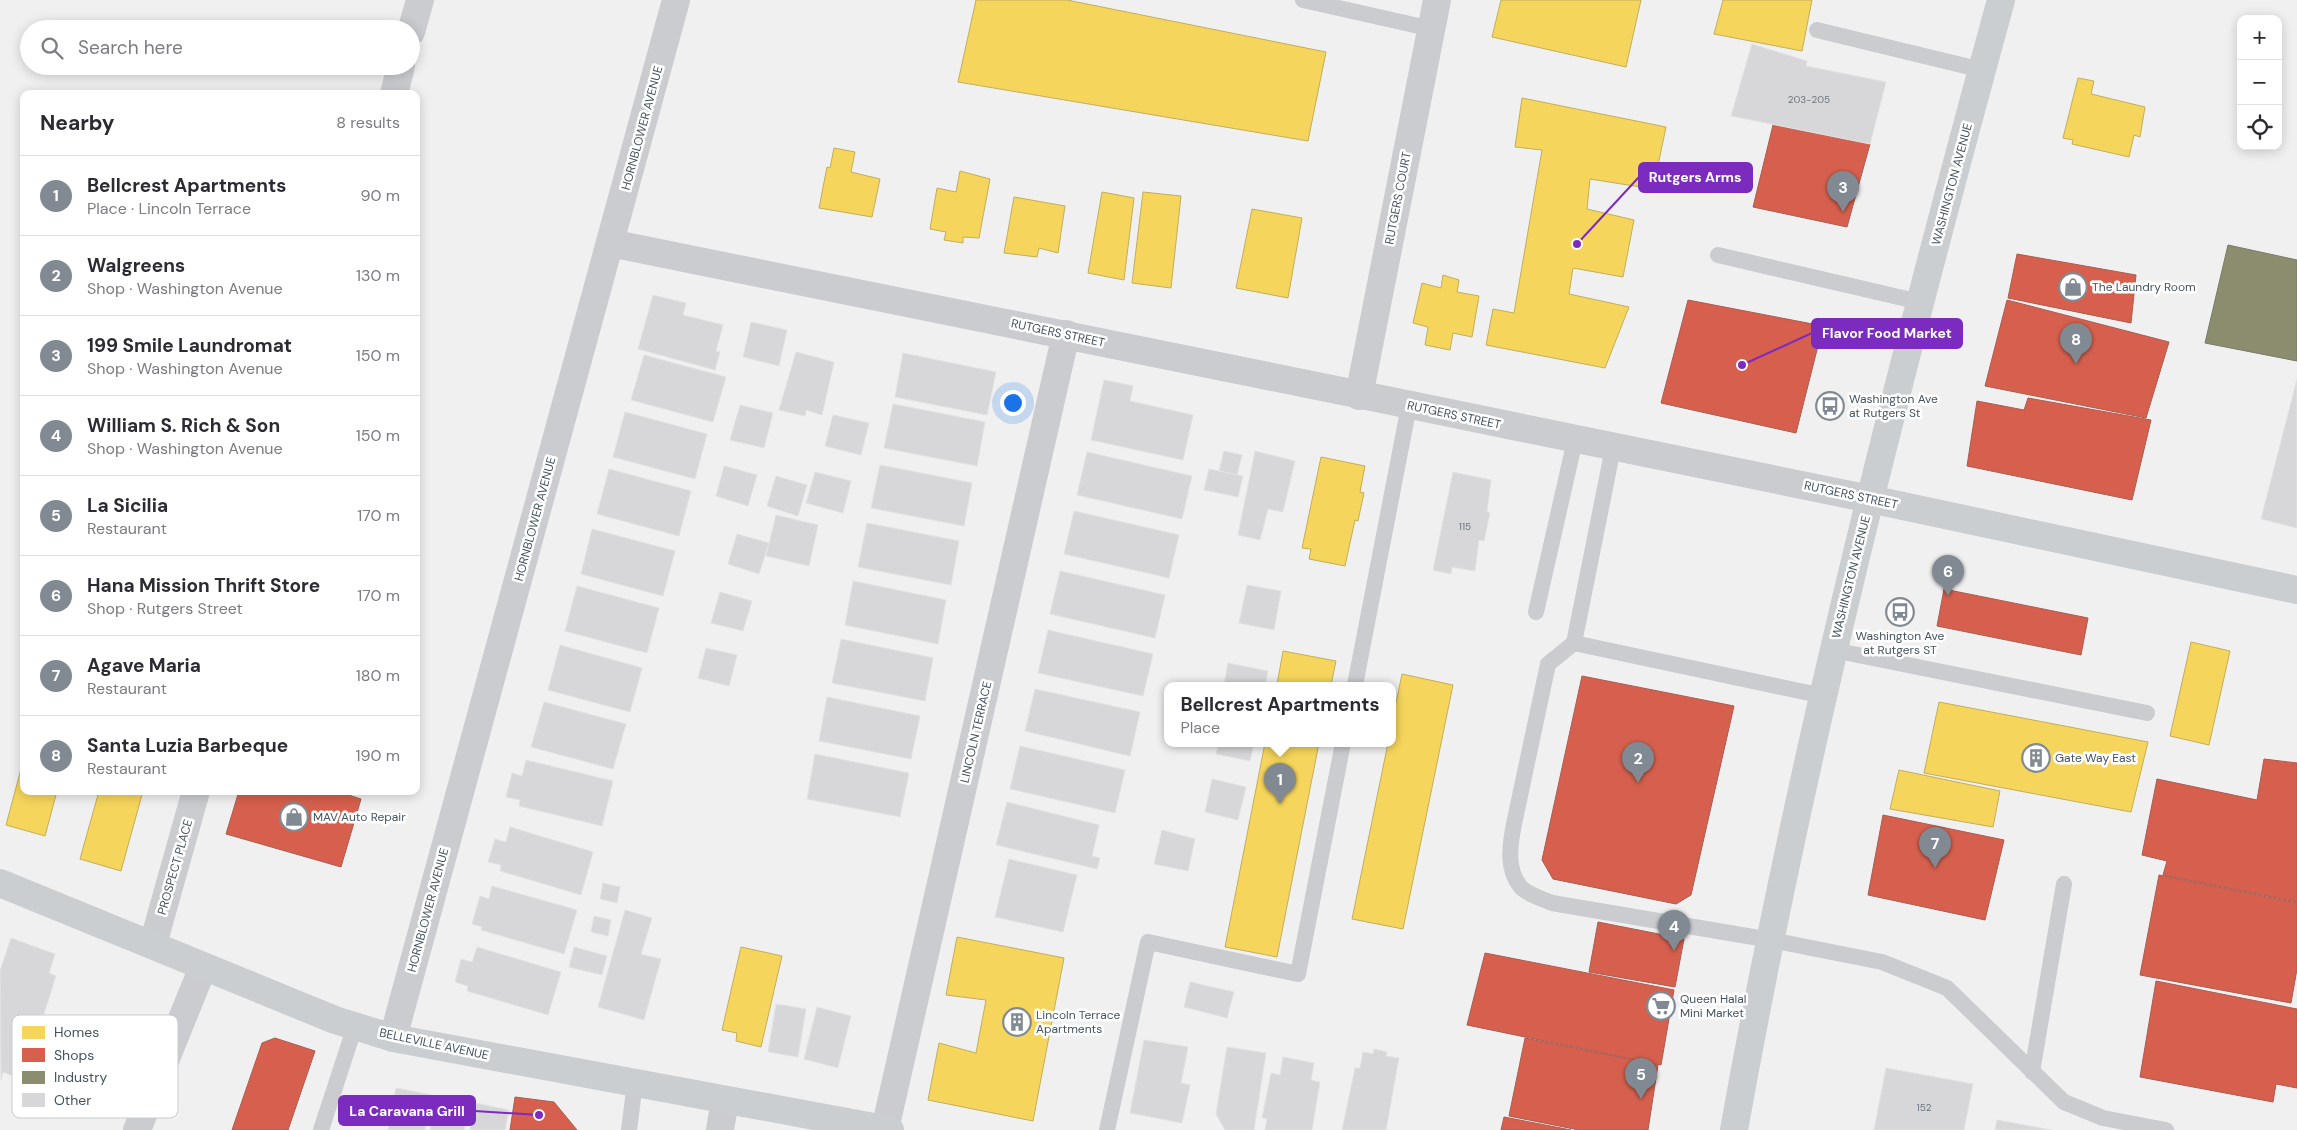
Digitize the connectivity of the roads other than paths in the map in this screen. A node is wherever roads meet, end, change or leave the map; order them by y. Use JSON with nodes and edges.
{"nodes":[{"id":1,"x":420,"y":0,"type":"edge"},
{"id":2,"x":676,"y":0,"type":"edge"},
{"id":3,"x":1303,"y":0,"type":"edge"},
{"id":4,"x":1437,"y":0,"type":"edge"},
{"id":5,"x":2001,"y":0,"type":"edge"},
{"id":6,"x":414,"y":20,"type":"edge"},
{"id":7,"x":1432,"y":29,"type":"junction"},
{"id":8,"x":1816,"y":30,"type":"dead end"},
{"id":9,"x":1982,"y":70,"type":"junction"},
{"id":10,"x":399,"y":75,"type":"edge"},
{"id":11,"x":395,"y":90,"type":"edge"},
{"id":12,"x":610,"y":244,"type":"junction"},
{"id":13,"x":1718,"y":255,"type":"dead end"},
{"id":14,"x":1920,"y":302,"type":"junction"},
{"id":15,"x":1066,"y":334,"type":"junction"},
{"id":16,"x":1359,"y":396,"type":"junction"},
{"id":17,"x":1409,"y":406,"type":"junction"},
{"id":18,"x":1575,"y":440,"type":"junction"},
{"id":19,"x":1613,"y":448,"type":"junction"},
{"id":20,"x":1870,"y":499,"type":"junction"},
{"id":21,"x":2297,"y":590,"type":"edge"},
{"id":22,"x":1536,"y":612,"type":"dead end"},
{"id":23,"x":1574,"y":643,"type":"junction"},
{"id":24,"x":1833,"y":650,"type":"junction"},
{"id":25,"x":1356,"y":682,"type":"edge"},
{"id":26,"x":1823,"y":696,"type":"junction"},
{"id":27,"x":2147,"y":713,"type":"dead end"},
{"id":28,"x":1342,"y":747,"type":"edge"},
{"id":29,"x":195,"y":795,"type":"edge"},
{"id":30,"x":0,"y":883,"type":"edge"},
{"id":31,"x":2064,"y":884,"type":"dead end"},
{"id":32,"x":1771,"y":940,"type":"junction"},
{"id":33,"x":153,"y":944,"type":"junction"},
{"id":34,"x":203,"y":967,"type":"junction"},
{"id":35,"x":355,"y":1026,"type":"junction"},
{"id":36,"x":178,"y":1029,"type":"edge"},
{"id":37,"x":393,"y":1038,"type":"junction"},
{"id":38,"x":2032,"y":1072,"type":"junction"},
{"id":39,"x":635,"y":1083,"type":"junction"},
{"id":40,"x":725,"y":1100,"type":"junction"},
{"id":41,"x":142,"y":1118,"type":"edge"},
{"id":42,"x":137,"y":1130,"type":"edge"},
{"id":43,"x":321,"y":1130,"type":"edge"},
{"id":44,"x":629,"y":1130,"type":"edge"},
{"id":45,"x":720,"y":1130,"type":"edge"},
{"id":46,"x":887,"y":1130,"type":"edge"},
{"id":47,"x":1107,"y":1130,"type":"edge"},
{"id":48,"x":1734,"y":1130,"type":"edge"},
{"id":49,"x":2166,"y":1130,"type":"edge"}],
"edges":[{"from":1,"to":6,"type":"street"},
{"from":2,"to":12,"type":"street","name":"HORNBLOWER AVENUE"},
{"from":3,"to":7,"type":"lane"},
{"from":4,"to":7,"type":"street","name":"RUTGERS COURT"},
{"from":5,"to":9,"type":"main road","name":"WASHINGTON AVENUE"},
{"from":7,"to":16,"type":"street","name":"RUTGERS COURT"},
{"from":8,"to":9,"type":"lane"},
{"from":9,"to":14,"type":"main road","name":"WASHINGTON AVENUE"},
{"from":10,"to":11,"type":"street"},
{"from":12,"to":15,"type":"street","name":"RUTGERS STREET"},
{"from":12,"to":37,"type":"street","name":"HORNBLOWER AVENUE"},
{"from":13,"to":14,"type":"lane"},
{"from":14,"to":20,"type":"main road","name":"WASHINGTON AVENUE"},
{"from":15,"to":16,"type":"street","name":"RUTGERS STREET"},
{"from":15,"to":46,"type":"street","name":"LINCOLN TERRACE"},
{"from":16,"to":17,"type":"street","name":"RUTGERS STREET"},
{"from":17,"to":18,"type":"street","name":"RUTGERS STREET"},
{"from":17,"to":25,"type":"lane"},
{"from":18,"to":19,"type":"street","name":"RUTGERS STREET"},
{"from":18,"to":22,"type":"lane"},
{"from":19,"to":20,"type":"street","name":"RUTGERS STREET"},
{"from":19,"to":23,"type":"lane"},
{"from":20,"to":21,"type":"main road","name":"RUTGERS STREET"},
{"from":20,"to":24,"type":"main road","name":"WASHINGTON AVENUE"},
{"from":23,"to":26,"type":"lane"},
{"from":23,"to":32,"type":"lane"},
{"from":24,"to":26,"type":"main road","name":"WASHINGTON AVENUE"},
{"from":24,"to":27,"type":"lane"},
{"from":26,"to":32,"type":"main road","name":"WASHINGTON AVENUE"},
{"from":28,"to":47,"type":"lane"},
{"from":29,"to":33,"type":"street","name":"PROSPECT PLACE"},
{"from":30,"to":33,"type":"main road","name":"BELLEVILLE AVENUE"},
{"from":31,"to":38,"type":"lane"},
{"from":32,"to":38,"type":"lane"},
{"from":32,"to":48,"type":"main road","name":"WASHINGTON AVENUE"},
{"from":33,"to":34,"type":"main road","name":"BELLEVILLE AVENUE"},
{"from":34,"to":35,"type":"main road","name":"BELLEVILLE AVENUE"},
{"from":34,"to":36,"type":"street"},
{"from":35,"to":37,"type":"main road","name":"BELLEVILLE AVENUE"},
{"from":35,"to":43,"type":"lane"},
{"from":37,"to":39,"type":"main road","name":"BELLEVILLE AVENUE"},
{"from":38,"to":49,"type":"lane"},
{"from":39,"to":40,"type":"main road","name":"BELLEVILLE AVENUE"},
{"from":39,"to":44,"type":"lane"},
{"from":40,"to":45,"type":"street"},
{"from":40,"to":46,"type":"main road","name":"BELLEVILLE AVENUE"},
{"from":41,"to":42,"type":"street"}]}
